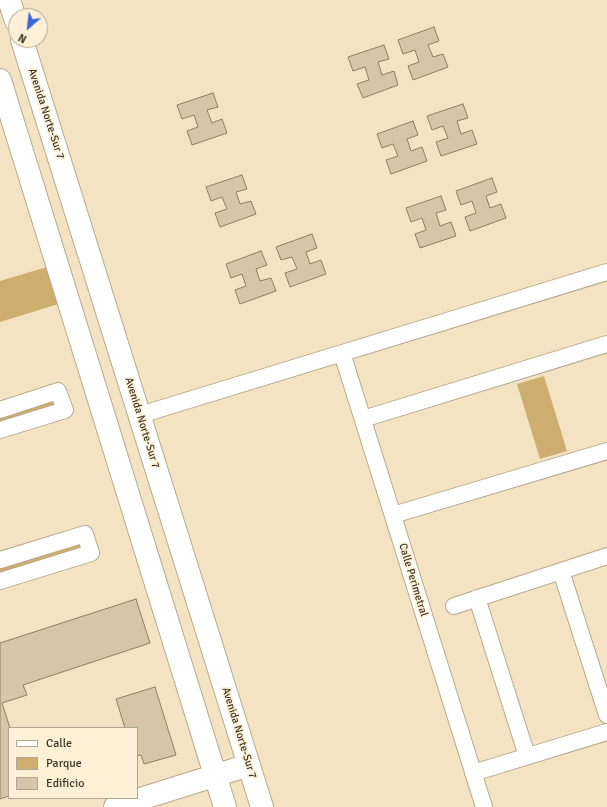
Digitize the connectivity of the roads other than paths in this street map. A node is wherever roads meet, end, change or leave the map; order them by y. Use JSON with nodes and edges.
{"nodes":[{"id":1,"x":25,"y":48,"type":"edge"},
{"id":2,"x":0,"y":80,"type":"edge"},
{"id":3,"x":607,"y":272,"type":"edge"},
{"id":4,"x":607,"y":344,"type":"edge"},
{"id":5,"x":342,"y":353,"type":"junction"},
{"id":6,"x":0,"y":410,"type":"edge"},
{"id":7,"x":140,"y":415,"type":"junction"},
{"id":8,"x":363,"y":419,"type":"junction"},
{"id":9,"x":0,"y":430,"type":"edge"},
{"id":10,"x":607,"y":451,"type":"edge"},
{"id":11,"x":393,"y":515,"type":"junction"},
{"id":12,"x":607,"y":556,"type":"edge"},
{"id":13,"x":0,"y":560,"type":"edge"},
{"id":14,"x":561,"y":571,"type":"junction"},
{"id":15,"x":0,"y":581,"type":"edge"},
{"id":16,"x":477,"y":598,"type":"junction"},
{"id":17,"x":454,"y":606,"type":"dead end"},
{"id":18,"x":607,"y":716,"type":"edge"},
{"id":19,"x":202,"y":732,"type":"junction"},
{"id":20,"x":607,"y":732,"type":"edge"},
{"id":21,"x":528,"y":756,"type":"junction"},
{"id":22,"x":249,"y":765,"type":"junction"},
{"id":23,"x":473,"y":773,"type":"junction"},
{"id":24,"x":215,"y":775,"type":"junction"},
{"id":25,"x":172,"y":789,"type":"junction"},
{"id":26,"x":260,"y":800,"type":"edge"},
{"id":27,"x":221,"y":806,"type":"edge"},
{"id":28,"x":115,"y":807,"type":"edge"},
{"id":29,"x":484,"y":807,"type":"edge"}],
"edges":[{"from":1,"to":7,"type":"main road","name":"Avenida Norte-Sur 7"},
{"from":2,"to":19,"type":"main road"},
{"from":3,"to":5,"type":"street"},
{"from":4,"to":8,"type":"street"},
{"from":5,"to":7,"type":"street"},
{"from":5,"to":8,"type":"street","name":"Calle Perimetral"},
{"from":6,"to":9,"type":"street"},
{"from":7,"to":22,"type":"main road","name":"Avenida Norte-Sur 7"},
{"from":8,"to":11,"type":"street","name":"Calle Perimetral"},
{"from":10,"to":11,"type":"street"},
{"from":11,"to":23,"type":"street","name":"Calle Perimetral"},
{"from":12,"to":14,"type":"street"},
{"from":13,"to":15,"type":"street"},
{"from":14,"to":16,"type":"street"},
{"from":14,"to":18,"type":"street"},
{"from":16,"to":17,"type":"street"},
{"from":16,"to":21,"type":"street"},
{"from":19,"to":24,"type":"main road"},
{"from":19,"to":25,"type":"main road"},
{"from":20,"to":21,"type":"street"},
{"from":21,"to":23,"type":"street"},
{"from":22,"to":24,"type":"main road"},
{"from":22,"to":26,"type":"main road","name":"Avenida Norte-Sur 7"},
{"from":23,"to":29,"type":"street","name":"Calle Perimetral"},
{"from":24,"to":25,"type":"main road"},
{"from":24,"to":27,"type":"main road"},
{"from":25,"to":28,"type":"main road"},
{"from":26,"to":27,"type":"main road"}]}
